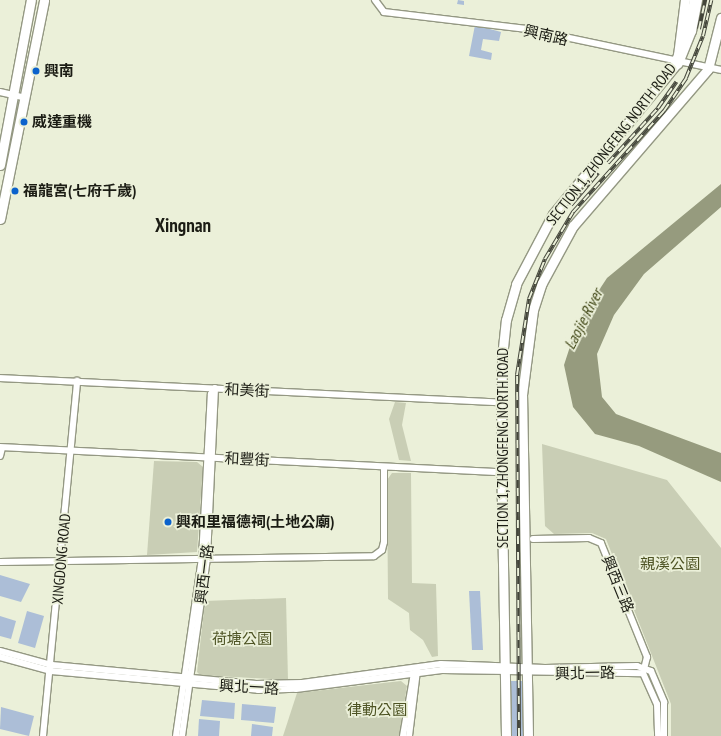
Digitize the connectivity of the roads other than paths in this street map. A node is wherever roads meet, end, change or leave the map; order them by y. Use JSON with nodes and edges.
{"nodes":[{"id":1,"x":31,"y":0,"type":"edge"},
{"id":2,"x":44,"y":0,"type":"edge"},
{"id":3,"x":375,"y":0,"type":"edge"},
{"id":4,"x":685,"y":0,"type":"edge"},
{"id":5,"x":696,"y":0,"type":"edge"},
{"id":6,"x":721,"y":18,"type":"edge"},
{"id":7,"x":677,"y":62,"type":"junction"},
{"id":8,"x":708,"y":69,"type":"junction"},
{"id":9,"x":721,"y":70,"type":"edge"},
{"id":10,"x":0,"y":92,"type":"edge"},
{"id":11,"x":17,"y":96,"type":"junction"},
{"id":12,"x":0,"y":164,"type":"edge"},
{"id":13,"x":0,"y":219,"type":"edge"},
{"id":14,"x":0,"y":378,"type":"edge"},
{"id":15,"x":77,"y":381,"type":"junction"},
{"id":16,"x":215,"y":388,"type":"junction"},
{"id":17,"x":495,"y":402,"type":"dead end"},
{"id":18,"x":1,"y":447,"type":"edge"},
{"id":19,"x":72,"y":448,"type":"junction"},
{"id":20,"x":0,"y":456,"type":"edge"},
{"id":21,"x":210,"y":457,"type":"junction"},
{"id":22,"x":384,"y":467,"type":"junction"},
{"id":23,"x":495,"y":472,"type":"dead end"},
{"id":24,"x":533,"y":539,"type":"dead end"},
{"id":25,"x":204,"y":558,"type":"junction"},
{"id":26,"x":0,"y":562,"type":"edge"},
{"id":27,"x":61,"y":562,"type":"junction"},
{"id":28,"x":0,"y":651,"type":"edge"},
{"id":29,"x":0,"y":656,"type":"edge"},
{"id":30,"x":52,"y":668,"type":"junction"},
{"id":31,"x":503,"y":669,"type":"junction"},
{"id":32,"x":527,"y":670,"type":"junction"},
{"id":33,"x":644,"y":670,"type":"junction"},
{"id":34,"x":416,"y":673,"type":"junction"},
{"id":35,"x":187,"y":680,"type":"junction"},
{"id":36,"x":43,"y":736,"type":"edge"},
{"id":37,"x":176,"y":736,"type":"edge"},
{"id":38,"x":182,"y":736,"type":"edge"},
{"id":39,"x":403,"y":736,"type":"edge"},
{"id":40,"x":409,"y":736,"type":"edge"},
{"id":41,"x":506,"y":736,"type":"edge"},
{"id":42,"x":528,"y":736,"type":"edge"},
{"id":43,"x":658,"y":736,"type":"edge"},
{"id":44,"x":664,"y":736,"type":"edge"}],
"edges":[{"from":1,"to":11,"type":"main road"},
{"from":2,"to":11,"type":"main road"},
{"from":3,"to":7,"type":"street","name":"興南路"},
{"from":4,"to":7,"type":"main road","name":"SECTION 1, ZHONGFENG NORTH ROAD"},
{"from":5,"to":7,"type":"highway"},
{"from":6,"to":8,"type":"main road","name":"SECTION 1, ZHONGFENG NORTH ROAD"},
{"from":7,"to":8,"type":"street","name":"興南路"},
{"from":7,"to":31,"type":"main road","name":"SECTION 1, ZHONGFENG NORTH ROAD"},
{"from":8,"to":9,"type":"street","name":"興南路"},
{"from":8,"to":32,"type":"main road","name":"SECTION 1, ZHONGFENG NORTH ROAD"},
{"from":10,"to":11,"type":"street"},
{"from":11,"to":12,"type":"main road"},
{"from":11,"to":13,"type":"main road"},
{"from":14,"to":15,"type":"street","name":"和美街"},
{"from":15,"to":16,"type":"street","name":"和美街"},
{"from":15,"to":19,"type":"street","name":"XINGDONG ROAD"},
{"from":16,"to":17,"type":"street","name":"和美街"},
{"from":16,"to":21,"type":"street","name":"興西一路"},
{"from":18,"to":19,"type":"street","name":"和豐街"},
{"from":18,"to":20,"type":"street"},
{"from":19,"to":21,"type":"street","name":"和豐街"},
{"from":19,"to":27,"type":"street","name":"XINGDONG ROAD"},
{"from":21,"to":22,"type":"street","name":"和豐街"},
{"from":21,"to":25,"type":"street","name":"興西一路"},
{"from":22,"to":23,"type":"street","name":"和豐街"},
{"from":22,"to":25,"type":"street"},
{"from":24,"to":33,"type":"street","name":"興西三路"},
{"from":25,"to":27,"type":"street"},
{"from":25,"to":35,"type":"street","name":"興西一路"},
{"from":26,"to":27,"type":"street"},
{"from":27,"to":30,"type":"street","name":"XINGDONG ROAD"},
{"from":28,"to":30,"type":"street"},
{"from":29,"to":30,"type":"street"},
{"from":30,"to":35,"type":"street","name":"興北一路"},
{"from":30,"to":36,"type":"street","name":"XINGDONG ROAD"},
{"from":31,"to":32,"type":"street","name":"興北一路"},
{"from":31,"to":34,"type":"street","name":"興北一路"},
{"from":31,"to":41,"type":"main road","name":"SECTION 1, ZHONGFENG NORTH ROAD"},
{"from":32,"to":33,"type":"street","name":"興北一路"},
{"from":32,"to":42,"type":"main road","name":"SECTION 1, ZHONGFENG NORTH ROAD"},
{"from":33,"to":43,"type":"street","name":"興西三路"},
{"from":33,"to":44,"type":"street"},
{"from":34,"to":35,"type":"street","name":"興北一路"},
{"from":34,"to":39,"type":"street"},
{"from":34,"to":40,"type":"street"},
{"from":35,"to":37,"type":"street"},
{"from":35,"to":38,"type":"street","name":"興西一路"}]}
